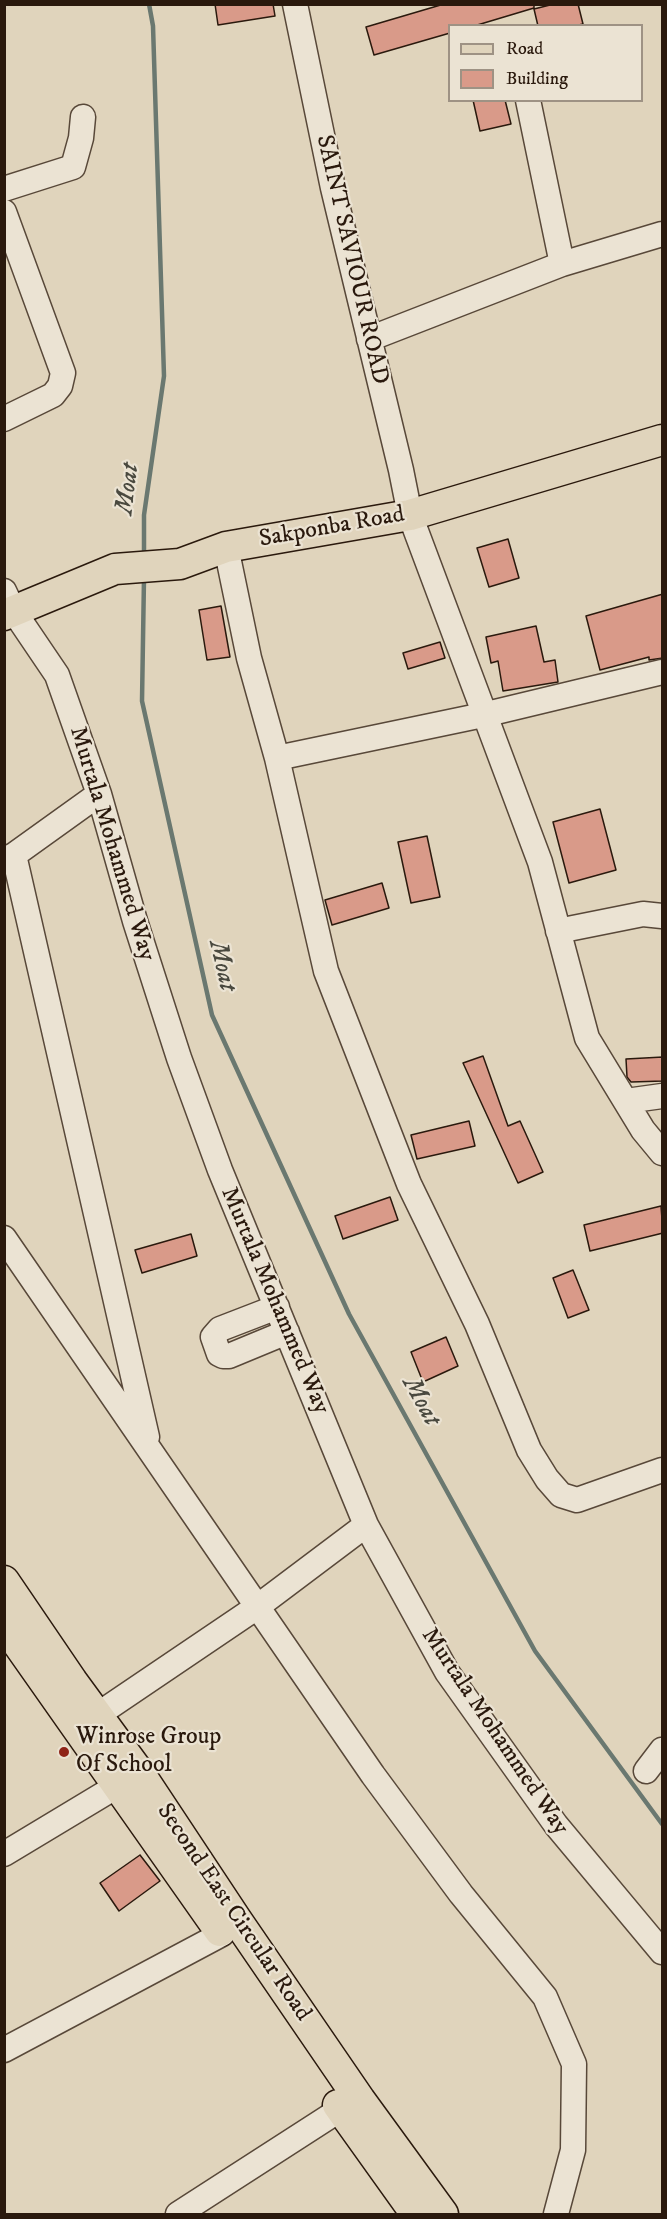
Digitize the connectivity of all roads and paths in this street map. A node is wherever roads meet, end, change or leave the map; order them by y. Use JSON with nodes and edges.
{"nodes":[{"id":1,"x":295,"y":4,"type":"edge"},
{"id":2,"x":528,"y":102,"type":"edge"},
{"id":3,"x":83,"y":117,"type":"dead end"},
{"id":4,"x":4,"y":189,"type":"edge"},
{"id":5,"x":4,"y":212,"type":"edge"},
{"id":6,"x":663,"y":234,"type":"edge"},
{"id":7,"x":562,"y":264,"type":"junction"},
{"id":8,"x":369,"y":339,"type":"junction"},
{"id":9,"x":4,"y":419,"type":"edge"},
{"id":10,"x":663,"y":440,"type":"edge"},
{"id":11,"x":410,"y":515,"type":"junction"},
{"id":12,"x":226,"y":548,"type":"junction"},
{"id":13,"x":7,"y":605,"type":"edge"},
{"id":14,"x":663,"y":672,"type":"edge"},
{"id":15,"x":483,"y":716,"type":"junction"},
{"id":16,"x":277,"y":759,"type":"junction"},
{"id":17,"x":99,"y":794,"type":"junction"},
{"id":18,"x":9,"y":858,"type":"edge"},
{"id":19,"x":663,"y":916,"type":"edge"},
{"id":20,"x":558,"y":931,"type":"junction"},
{"id":21,"x":663,"y":1096,"type":"edge"},
{"id":22,"x":626,"y":1101,"type":"junction"},
{"id":23,"x":663,"y":1153,"type":"edge"},
{"id":24,"x":4,"y":1238,"type":"edge"},
{"id":25,"x":277,"y":1307,"type":"junction"},
{"id":26,"x":287,"y":1332,"type":"junction"},
{"id":27,"x":150,"y":1451,"type":"junction"},
{"id":28,"x":663,"y":1470,"type":"edge"},
{"id":29,"x":366,"y":1525,"type":"junction"},
{"id":30,"x":4,"y":1581,"type":"edge"},
{"id":31,"x":257,"y":1607,"type":"junction"},
{"id":32,"x":8,"y":1634,"type":"edge"},
{"id":33,"x":87,"y":1722,"type":"junction"},
{"id":34,"x":663,"y":1750,"type":"edge"},
{"id":35,"x":646,"y":1771,"type":"dead end"},
{"id":36,"x":117,"y":1786,"type":"junction"},
{"id":37,"x":4,"y":1854,"type":"edge"},
{"id":38,"x":222,"y":1934,"type":"junction"},
{"id":39,"x":663,"y":1952,"type":"edge"},
{"id":40,"x":4,"y":2050,"type":"edge"},
{"id":41,"x":341,"y":2109,"type":"junction"},
{"id":42,"x":178,"y":2214,"type":"edge"},
{"id":43,"x":416,"y":2214,"type":"edge"},
{"id":44,"x":443,"y":2214,"type":"edge"},
{"id":45,"x":555,"y":2214,"type":"edge"}],
"edges":[{"from":1,"to":8,"type":"street","name":"SAINT SAVIOUR ROAD"},
{"from":2,"to":7,"type":"street"},
{"from":3,"to":4,"type":"street"},
{"from":5,"to":9,"type":"street"},
{"from":6,"to":7,"type":"street"},
{"from":7,"to":8,"type":"street"},
{"from":8,"to":11,"type":"street","name":"SAINT SAVIOUR ROAD"},
{"from":10,"to":11,"type":"main road","name":"Sakponba Road"},
{"from":11,"to":12,"type":"main road","name":"Sakponba Road"},
{"from":11,"to":15,"type":"street","name":"SAINT SAVIOUR ROAD"},
{"from":12,"to":13,"type":"main road","name":"Sakponba Road"},
{"from":12,"to":16,"type":"street"},
{"from":13,"to":17,"type":"street","name":"Murtala Mohammed Way"},
{"from":14,"to":15,"type":"street"},
{"from":15,"to":16,"type":"street"},
{"from":15,"to":20,"type":"street","name":"SAINT SAVIOUR ROAD"},
{"from":16,"to":28,"type":"street"},
{"from":17,"to":18,"type":"street"},
{"from":17,"to":25,"type":"street","name":"Murtala Mohammed Way"},
{"from":18,"to":27,"type":"street"},
{"from":19,"to":20,"type":"street"},
{"from":20,"to":22,"type":"street","name":"SAINT SAVIOUR ROAD"},
{"from":21,"to":22,"type":"street"},
{"from":22,"to":23,"type":"street","name":"SAINT SAVIOUR ROAD"},
{"from":24,"to":27,"type":"street"},
{"from":25,"to":26,"type":"street","name":"Murtala Mohammed Way"},
{"from":25,"to":26,"type":"street"},
{"from":26,"to":29,"type":"street","name":"Murtala Mohammed Way"},
{"from":27,"to":31,"type":"street"},
{"from":29,"to":31,"type":"street"},
{"from":29,"to":39,"type":"street","name":"Murtala Mohammed Way"},
{"from":30,"to":33,"type":"main road","name":"Second East Circular Road"},
{"from":31,"to":33,"type":"street"},
{"from":31,"to":45,"type":"street"},
{"from":32,"to":33,"type":"main road","name":"Second East Circular Road"},
{"from":33,"to":36,"type":"main road","name":"Second East Circular Road"},
{"from":33,"to":44,"type":"main road","name":"Second East Circular Road"},
{"from":34,"to":35,"type":"street"},
{"from":36,"to":37,"type":"street"},
{"from":36,"to":38,"type":"main road","name":"Second East Circular Road"},
{"from":38,"to":40,"type":"street"},
{"from":38,"to":41,"type":"main road","name":"Second East Circular Road"},
{"from":41,"to":42,"type":"street"},
{"from":41,"to":43,"type":"main road","name":"Second East Circular Road"}]}
